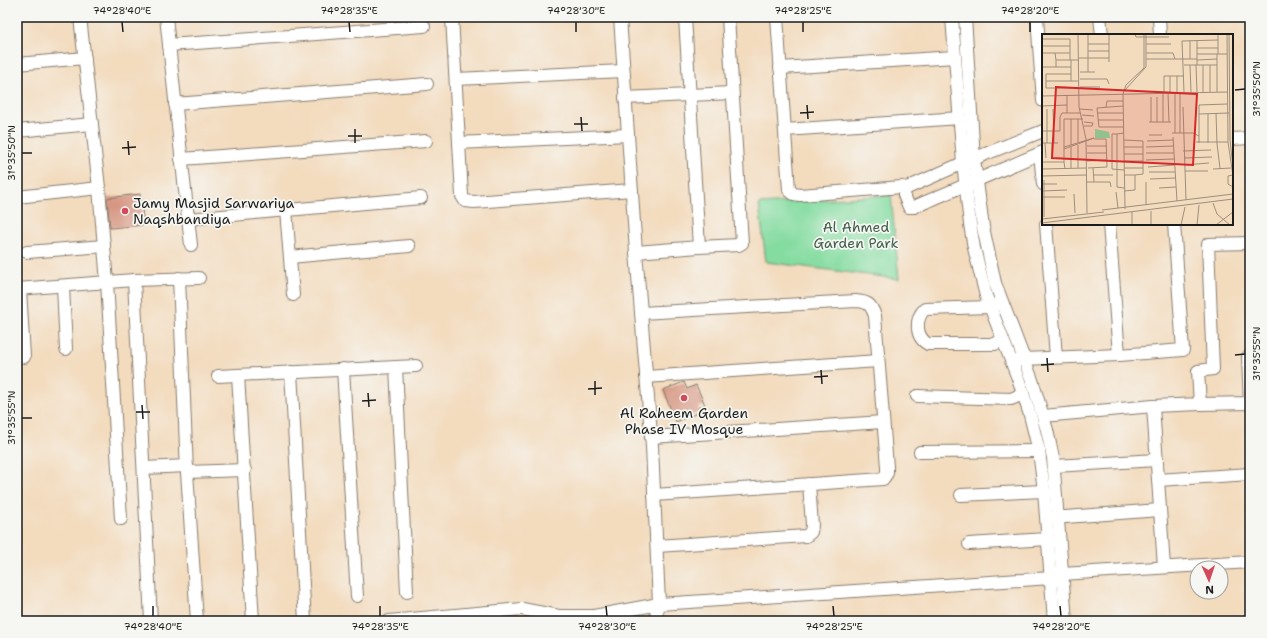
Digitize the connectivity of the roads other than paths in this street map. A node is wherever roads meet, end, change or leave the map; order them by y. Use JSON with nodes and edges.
{"nodes":[{"id":1,"x":80,"y":17,"type":"edge"},
{"id":2,"x":166,"y":17,"type":"edge"},
{"id":3,"x":456,"y":17,"type":"edge"},
{"id":4,"x":620,"y":17,"type":"edge"},
{"id":5,"x":685,"y":17,"type":"edge"},
{"id":6,"x":728,"y":17,"type":"edge"},
{"id":7,"x":777,"y":17,"type":"edge"},
{"id":8,"x":952,"y":17,"type":"edge"},
{"id":9,"x":965,"y":17,"type":"edge"},
{"id":10,"x":1037,"y":17,"type":"edge"},
{"id":11,"x":1100,"y":17,"type":"edge"},
{"id":12,"x":1159,"y":17,"type":"edge"},
{"id":13,"x":424,"y":26,"type":"dead end"},
{"id":14,"x":1102,"y":34,"type":"edge"},
{"id":15,"x":1160,"y":34,"type":"edge"},
{"id":16,"x":169,"y":45,"type":"junction"},
{"id":17,"x":955,"y":57,"type":"junction"},
{"id":18,"x":85,"y":58,"type":"junction"},
{"id":19,"x":17,"y":64,"type":"edge"},
{"id":20,"x":780,"y":68,"type":"junction"},
{"id":21,"x":624,"y":71,"type":"junction"},
{"id":22,"x":456,"y":78,"type":"junction"},
{"id":23,"x":427,"y":84,"type":"dead end"},
{"id":24,"x":1042,"y":87,"type":"edge"},
{"id":25,"x":732,"y":93,"type":"junction"},
{"id":26,"x":690,"y":96,"type":"junction"},
{"id":27,"x":625,"y":98,"type":"junction"},
{"id":28,"x":175,"y":104,"type":"junction"},
{"id":29,"x":960,"y":118,"type":"junction"},
{"id":30,"x":92,"y":124,"type":"junction"},
{"id":31,"x":785,"y":130,"type":"junction"},
{"id":32,"x":17,"y":131,"type":"edge"},
{"id":33,"x":1042,"y":131,"type":"edge"},
{"id":34,"x":628,"y":135,"type":"junction"},
{"id":35,"x":1250,"y":138,"type":"edge"},
{"id":36,"x":1233,"y":139,"type":"edge"},
{"id":37,"x":426,"y":141,"type":"dead end"},
{"id":38,"x":459,"y":143,"type":"junction"},
{"id":39,"x":1042,"y":153,"type":"edge"},
{"id":40,"x":181,"y":159,"type":"junction"},
{"id":41,"x":969,"y":161,"type":"junction"},
{"id":42,"x":971,"y":183,"type":"junction"},
{"id":43,"x":99,"y":188,"type":"junction"},
{"id":44,"x":907,"y":188,"type":"junction"},
{"id":45,"x":632,"y":190,"type":"junction"},
{"id":46,"x":17,"y":197,"type":"edge"},
{"id":47,"x":421,"y":198,"type":"dead end"},
{"id":48,"x":286,"y":210,"type":"junction"},
{"id":49,"x":188,"y":219,"type":"junction"},
{"id":50,"x":1046,"y":225,"type":"edge"},
{"id":51,"x":1109,"y":225,"type":"edge"},
{"id":52,"x":1174,"y":225,"type":"edge"},
{"id":53,"x":1250,"y":243,"type":"edge"},
{"id":54,"x":191,"y":245,"type":"dead end"},
{"id":55,"x":104,"y":246,"type":"junction"},
{"id":56,"x":409,"y":246,"type":"dead end"},
{"id":57,"x":699,"y":247,"type":"junction"},
{"id":58,"x":27,"y":252,"type":"dead end"},
{"id":59,"x":636,"y":252,"type":"junction"},
{"id":60,"x":290,"y":257,"type":"junction"},
{"id":61,"x":179,"y":278,"type":"junction"},
{"id":62,"x":199,"y":278,"type":"dead end"},
{"id":63,"x":134,"y":280,"type":"junction"},
{"id":64,"x":108,"y":282,"type":"junction"},
{"id":65,"x":63,"y":286,"type":"junction"},
{"id":66,"x":18,"y":289,"type":"edge"},
{"id":67,"x":293,"y":295,"type":"dead end"},
{"id":68,"x":995,"y":305,"type":"junction"},
{"id":69,"x":641,"y":313,"type":"junction"},
{"id":70,"x":1002,"y":340,"type":"junction"},
{"id":71,"x":66,"y":349,"type":"dead end"},
{"id":72,"x":1119,"y":355,"type":"junction"},
{"id":73,"x":24,"y":357,"type":"dead end"},
{"id":74,"x":1056,"y":357,"type":"junction"},
{"id":75,"x":1250,"y":357,"type":"edge"},
{"id":76,"x":878,"y":361,"type":"junction"},
{"id":77,"x":1018,"y":361,"type":"junction"},
{"id":78,"x":416,"y":366,"type":"dead end"},
{"id":79,"x":396,"y":367,"type":"junction"},
{"id":80,"x":343,"y":369,"type":"junction"},
{"id":81,"x":291,"y":372,"type":"junction"},
{"id":82,"x":238,"y":375,"type":"junction"},
{"id":83,"x":218,"y":376,"type":"dead end"},
{"id":84,"x":646,"y":377,"type":"junction"},
{"id":85,"x":1023,"y":394,"type":"junction"},
{"id":86,"x":917,"y":396,"type":"dead end"},
{"id":87,"x":1200,"y":404,"type":"junction"},
{"id":88,"x":1153,"y":406,"type":"junction"},
{"id":89,"x":1043,"y":416,"type":"junction"},
{"id":90,"x":883,"y":422,"type":"junction"},
{"id":91,"x":651,"y":437,"type":"junction"},
{"id":92,"x":1039,"y":451,"type":"junction"},
{"id":93,"x":920,"y":452,"type":"dead end"},
{"id":94,"x":1157,"y":460,"type":"junction"},
{"id":95,"x":1054,"y":466,"type":"junction"},
{"id":96,"x":144,"y":468,"type":"junction"},
{"id":97,"x":187,"y":469,"type":"junction"},
{"id":98,"x":244,"y":470,"type":"junction"},
{"id":99,"x":1250,"y":474,"type":"edge"},
{"id":100,"x":1158,"y":480,"type":"junction"},
{"id":101,"x":809,"y":484,"type":"junction"},
{"id":102,"x":1044,"y":491,"type":"junction"},
{"id":103,"x":654,"y":495,"type":"junction"},
{"id":104,"x":961,"y":495,"type":"dead end"},
{"id":105,"x":1160,"y":510,"type":"junction"},
{"id":106,"x":121,"y":518,"type":"dead end"},
{"id":107,"x":1052,"y":518,"type":"junction"},
{"id":108,"x":1048,"y":539,"type":"junction"},
{"id":109,"x":969,"y":544,"type":"dead end"},
{"id":110,"x":657,"y":546,"type":"junction"},
{"id":111,"x":1250,"y":562,"type":"edge"},
{"id":112,"x":1164,"y":567,"type":"junction"},
{"id":113,"x":1057,"y":576,"type":"junction"},
{"id":114,"x":407,"y":592,"type":"dead end"},
{"id":115,"x":356,"y":596,"type":"dead end"},
{"id":116,"x":659,"y":604,"type":"junction"},
{"id":117,"x":152,"y":621,"type":"edge"},
{"id":118,"x":197,"y":621,"type":"edge"},
{"id":119,"x":254,"y":621,"type":"edge"},
{"id":120,"x":305,"y":621,"type":"edge"},
{"id":121,"x":389,"y":621,"type":"edge"},
{"id":122,"x":655,"y":621,"type":"edge"},
{"id":123,"x":1054,"y":621,"type":"edge"},
{"id":124,"x":1066,"y":621,"type":"edge"}],
"edges":[{"from":1,"to":18,"type":"street"},
{"from":2,"to":16,"type":"street"},
{"from":3,"to":22,"type":"street"},
{"from":4,"to":21,"type":"street"},
{"from":5,"to":26,"type":"street"},
{"from":6,"to":25,"type":"street"},
{"from":7,"to":20,"type":"street"},
{"from":8,"to":17,"type":"street"},
{"from":9,"to":41,"type":"street"},
{"from":10,"to":24,"type":"street"},
{"from":11,"to":14,"type":"street"},
{"from":12,"to":15,"type":"street"},
{"from":13,"to":16,"type":"street"},
{"from":16,"to":28,"type":"street"},
{"from":17,"to":20,"type":"street"},
{"from":17,"to":29,"type":"street"},
{"from":18,"to":19,"type":"street"},
{"from":18,"to":30,"type":"street"},
{"from":20,"to":31,"type":"street"},
{"from":21,"to":22,"type":"street"},
{"from":21,"to":27,"type":"street"},
{"from":22,"to":38,"type":"street"},
{"from":23,"to":28,"type":"street"},
{"from":25,"to":26,"type":"street"},
{"from":25,"to":57,"type":"street"},
{"from":26,"to":27,"type":"street"},
{"from":26,"to":57,"type":"street"},
{"from":27,"to":34,"type":"street"},
{"from":28,"to":40,"type":"street"},
{"from":29,"to":31,"type":"street"},
{"from":29,"to":41,"type":"street"},
{"from":30,"to":32,"type":"street"},
{"from":30,"to":43,"type":"street"},
{"from":31,"to":44,"type":"street"},
{"from":33,"to":41,"type":"street"},
{"from":34,"to":38,"type":"street"},
{"from":34,"to":45,"type":"street"},
{"from":35,"to":36,"type":"street"},
{"from":37,"to":40,"type":"street"},
{"from":38,"to":45,"type":"street"},
{"from":39,"to":42,"type":"street"},
{"from":40,"to":49,"type":"street"},
{"from":41,"to":42,"type":"street"},
{"from":41,"to":44,"type":"street"},
{"from":42,"to":44,"type":"street"},
{"from":42,"to":68,"type":"street"},
{"from":43,"to":46,"type":"street"},
{"from":43,"to":55,"type":"street"},
{"from":45,"to":59,"type":"street"},
{"from":47,"to":48,"type":"street"},
{"from":48,"to":49,"type":"street"},
{"from":48,"to":60,"type":"street"},
{"from":49,"to":54,"type":"street"},
{"from":50,"to":74,"type":"street"},
{"from":51,"to":72,"type":"street"},
{"from":52,"to":72,"type":"street"},
{"from":53,"to":87,"type":"street"},
{"from":55,"to":58,"type":"street"},
{"from":55,"to":64,"type":"street"},
{"from":56,"to":60,"type":"street"},
{"from":57,"to":59,"type":"street"},
{"from":59,"to":69,"type":"street"},
{"from":60,"to":67,"type":"street"},
{"from":61,"to":62,"type":"street"},
{"from":61,"to":63,"type":"street"},
{"from":61,"to":97,"type":"street"},
{"from":63,"to":64,"type":"street"},
{"from":63,"to":96,"type":"street"},
{"from":64,"to":65,"type":"street"},
{"from":64,"to":106,"type":"street"},
{"from":65,"to":66,"type":"street"},
{"from":65,"to":71,"type":"street"},
{"from":66,"to":73,"type":"street"},
{"from":68,"to":70,"type":"street"},
{"from":68,"to":70,"type":"street"},
{"from":68,"to":77,"type":"street"},
{"from":69,"to":76,"type":"street"},
{"from":69,"to":84,"type":"street"},
{"from":70,"to":77,"type":"street"},
{"from":72,"to":74,"type":"street"},
{"from":74,"to":77,"type":"street"},
{"from":75,"to":87,"type":"street"},
{"from":76,"to":84,"type":"street"},
{"from":76,"to":90,"type":"street"},
{"from":77,"to":85,"type":"street"},
{"from":77,"to":89,"type":"street"},
{"from":78,"to":79,"type":"street"},
{"from":79,"to":80,"type":"street"},
{"from":79,"to":114,"type":"street"},
{"from":80,"to":81,"type":"street"},
{"from":80,"to":115,"type":"street"},
{"from":81,"to":82,"type":"street"},
{"from":81,"to":120,"type":"street"},
{"from":82,"to":83,"type":"street"},
{"from":82,"to":98,"type":"street"},
{"from":84,"to":91,"type":"street"},
{"from":85,"to":86,"type":"street"},
{"from":85,"to":92,"type":"street"},
{"from":87,"to":88,"type":"street"},
{"from":88,"to":89,"type":"street"},
{"from":88,"to":94,"type":"street"},
{"from":89,"to":95,"type":"street"},
{"from":90,"to":91,"type":"street"},
{"from":90,"to":101,"type":"street"},
{"from":91,"to":103,"type":"street"},
{"from":92,"to":93,"type":"street"},
{"from":92,"to":102,"type":"street"},
{"from":94,"to":95,"type":"street"},
{"from":94,"to":100,"type":"street"},
{"from":95,"to":107,"type":"street"},
{"from":96,"to":97,"type":"street"},
{"from":96,"to":117,"type":"street"},
{"from":97,"to":98,"type":"street"},
{"from":97,"to":118,"type":"street"},
{"from":98,"to":119,"type":"street"},
{"from":99,"to":100,"type":"street"},
{"from":100,"to":105,"type":"street"},
{"from":101,"to":103,"type":"street"},
{"from":101,"to":110,"type":"street"},
{"from":102,"to":104,"type":"street"},
{"from":102,"to":107,"type":"street"},
{"from":103,"to":110,"type":"street"},
{"from":105,"to":107,"type":"street"},
{"from":105,"to":112,"type":"street"},
{"from":107,"to":108,"type":"street"},
{"from":107,"to":113,"type":"street"},
{"from":108,"to":109,"type":"street"},
{"from":108,"to":113,"type":"street"},
{"from":110,"to":116,"type":"street"},
{"from":111,"to":112,"type":"street"},
{"from":112,"to":113,"type":"street"},
{"from":113,"to":116,"type":"street"},
{"from":113,"to":123,"type":"street"},
{"from":113,"to":124,"type":"street"},
{"from":116,"to":121,"type":"street"},
{"from":116,"to":122,"type":"street"}]}
